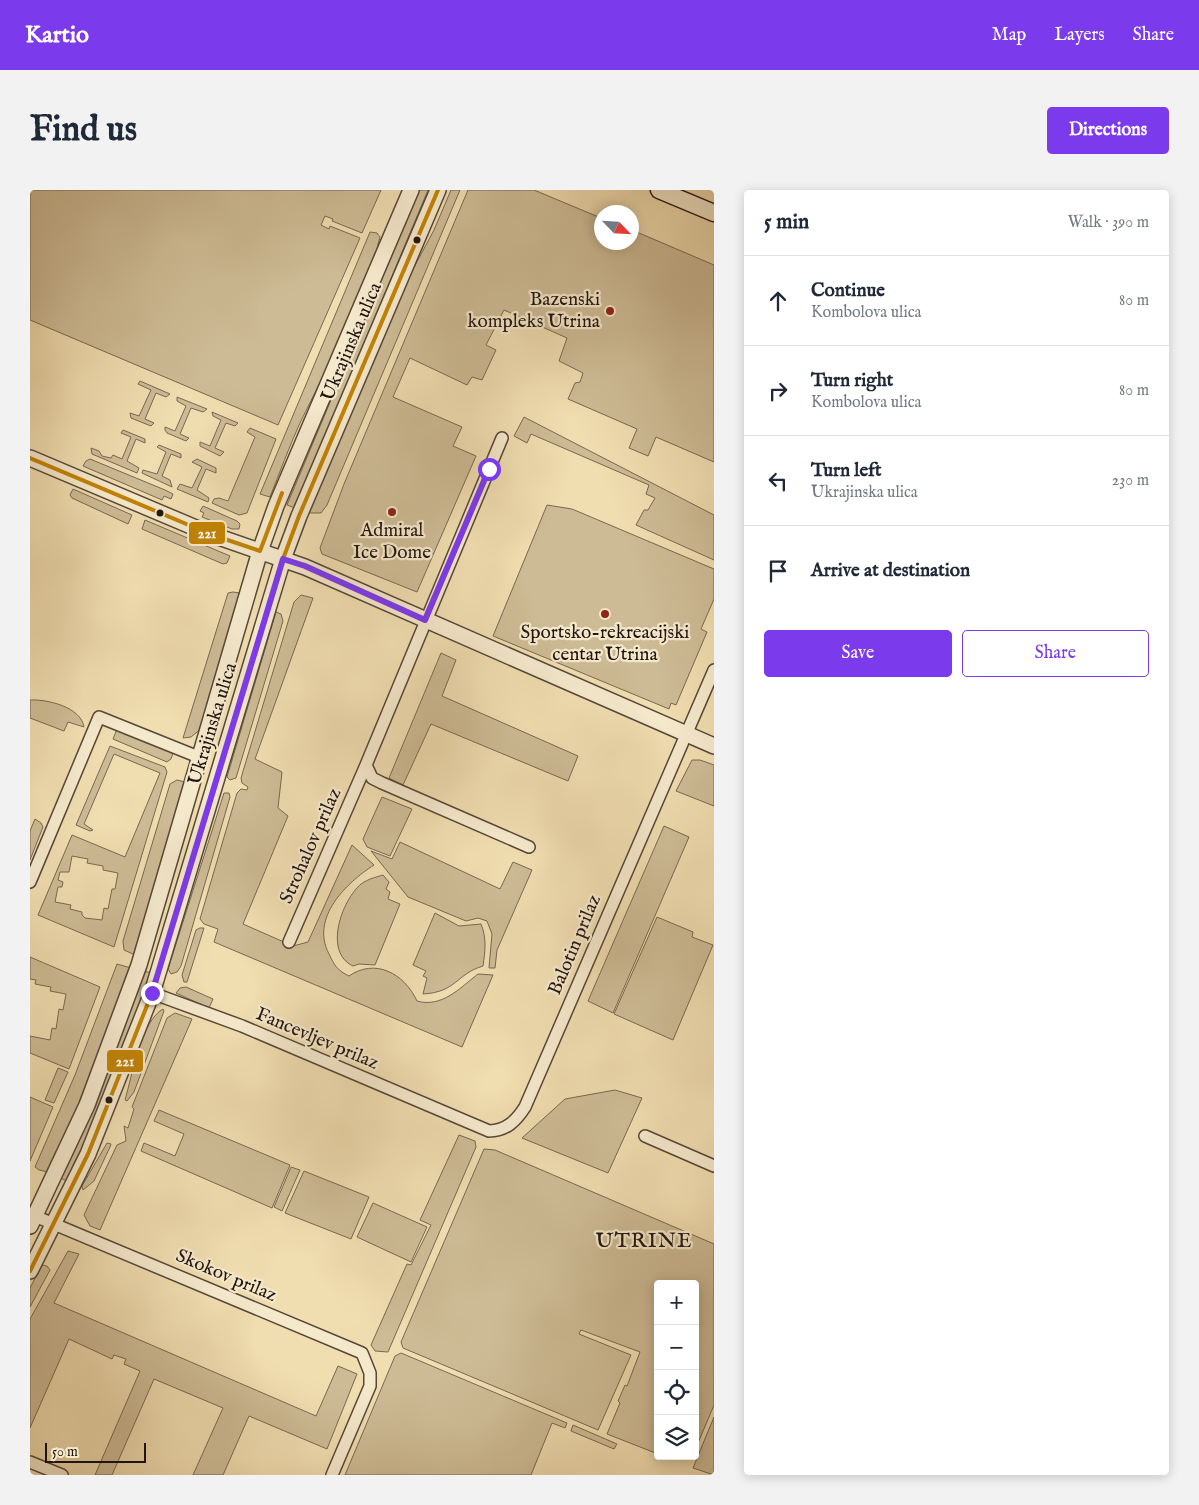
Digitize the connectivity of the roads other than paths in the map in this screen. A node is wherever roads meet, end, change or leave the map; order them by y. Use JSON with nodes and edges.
{"nodes":[{"id":1,"x":411,"y":190,"type":"edge"},
{"id":2,"x":438,"y":190,"type":"edge"},
{"id":3,"x":659,"y":190,"type":"edge"},
{"id":4,"x":714,"y":214,"type":"edge"},
{"id":5,"x":502,"y":438,"type":"dead end"},
{"id":6,"x":30,"y":458,"type":"edge"},
{"id":7,"x":260,"y":551,"type":"junction"},
{"id":8,"x":283,"y":559,"type":"junction"},
{"id":9,"x":425,"y":620,"type":"junction"},
{"id":10,"x":714,"y":670,"type":"edge"},
{"id":11,"x":686,"y":734,"type":"junction"},
{"id":12,"x":714,"y":746,"type":"edge"},
{"id":13,"x":201,"y":758,"type":"junction"},
{"id":14,"x":366,"y":765,"type":"junction"},
{"id":15,"x":529,"y":847,"type":"dead end"},
{"id":16,"x":30,"y":882,"type":"edge"},
{"id":17,"x":289,"y":942,"type":"dead end"},
{"id":18,"x":152,"y":993,"type":"junction"},
{"id":19,"x":468,"y":1122,"type":"joint"},
{"id":20,"x":645,"y":1136,"type":"dead end"},
{"id":21,"x":714,"y":1166,"type":"edge"},
{"id":22,"x":32,"y":1219,"type":"edge"},
{"id":23,"x":55,"y":1224,"type":"junction"},
{"id":24,"x":30,"y":1271,"type":"edge"},
{"id":25,"x":30,"y":1462,"type":"edge"},
{"id":26,"x":62,"y":1475,"type":"edge"},
{"id":27,"x":332,"y":1475,"type":"edge"}],
"edges":[{"from":1,"to":7,"type":"street","name":"Ukrajinska ulica"},
{"from":2,"to":8,"type":"street","name":"Ukrajinska ulica"},
{"from":3,"to":4,"type":"main road"},
{"from":5,"to":9,"type":"street","name":"Strohalov prilaz"},
{"from":6,"to":7,"type":"street"},
{"from":7,"to":8,"type":"street"},
{"from":7,"to":13,"type":"street","name":"Ukrajinska ulica"},
{"from":8,"to":9,"type":"street"},
{"from":8,"to":18,"type":"street","name":"Ukrajinska ulica"},
{"from":9,"to":11,"type":"street"},
{"from":9,"to":14,"type":"street","name":"Strohalov prilaz"},
{"from":10,"to":11,"type":"street"},
{"from":11,"to":12,"type":"street"},
{"from":11,"to":19,"type":"street","name":"Balotin prilaz"},
{"from":13,"to":16,"type":"street"},
{"from":13,"to":22,"type":"street","name":"Ukrajinska ulica"},
{"from":14,"to":15,"type":"street"},
{"from":14,"to":17,"type":"street","name":"Strohalov prilaz"},
{"from":18,"to":19,"type":"street","name":"Fancevljev prilaz"},
{"from":18,"to":23,"type":"street","name":"Ukrajinska ulica"},
{"from":20,"to":21,"type":"street"},
{"from":22,"to":23,"type":"street","name":"Skokov prilaz"},
{"from":23,"to":24,"type":"street","name":"Ukrajinska ulica"},
{"from":23,"to":27,"type":"street","name":"Skokov prilaz"},
{"from":25,"to":26,"type":"street"}]}
